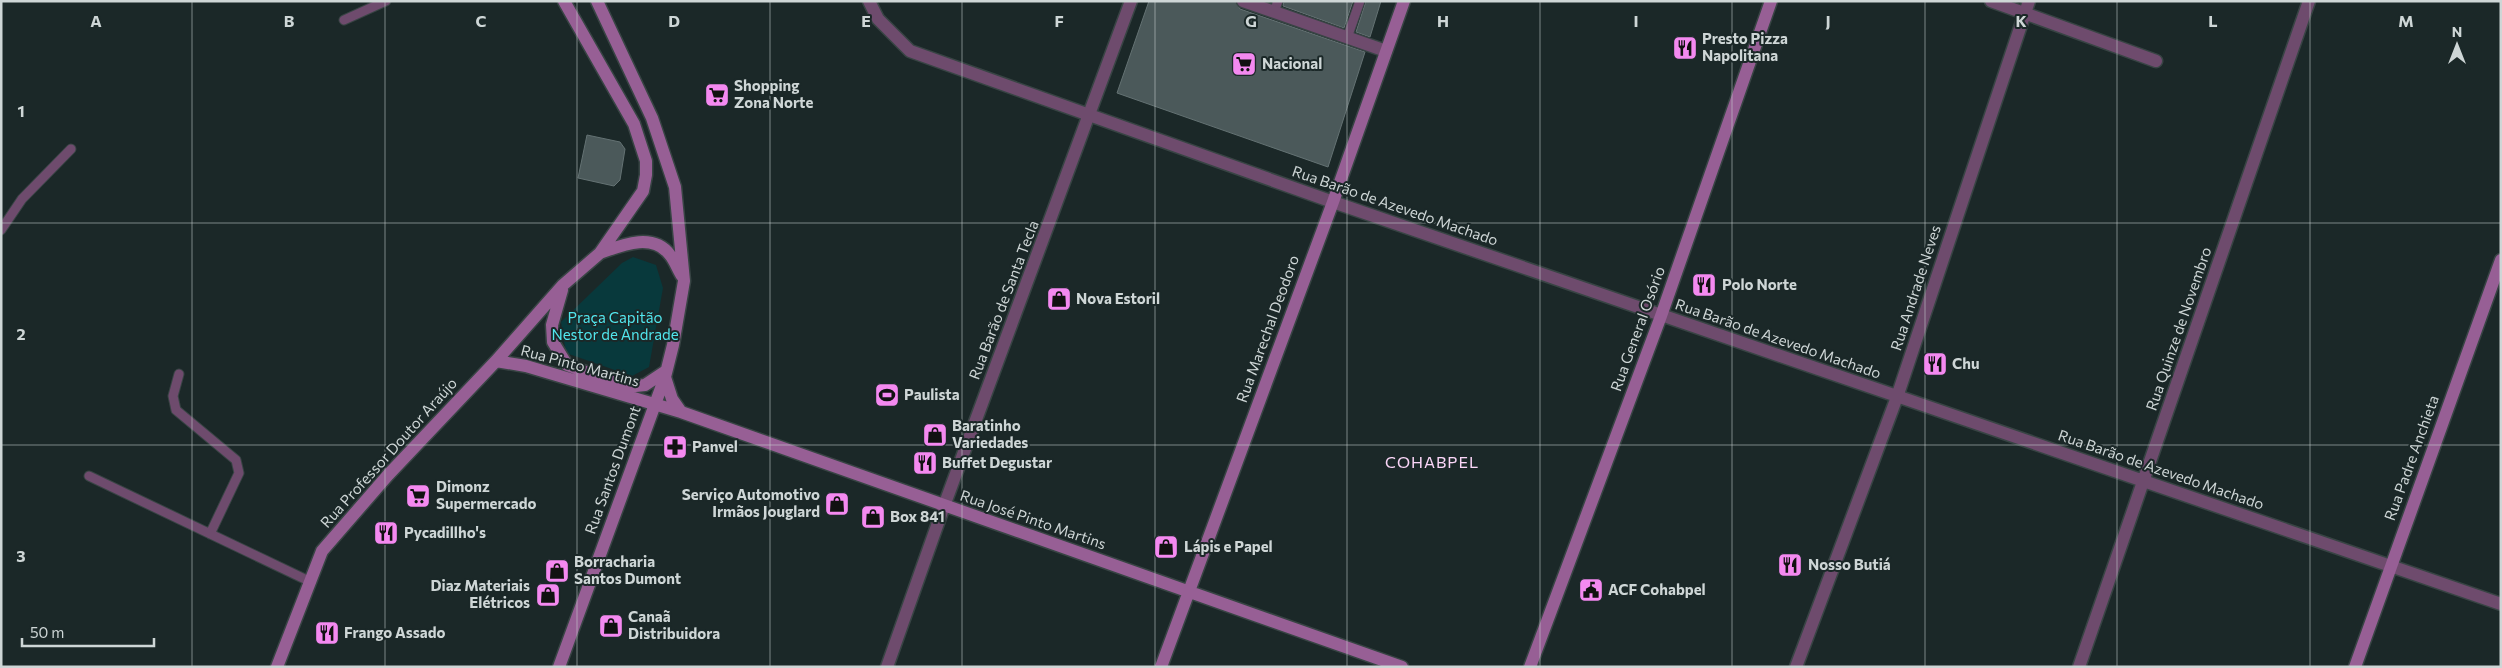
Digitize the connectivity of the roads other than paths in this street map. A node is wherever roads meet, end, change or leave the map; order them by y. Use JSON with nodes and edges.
{"nodes":[{"id":1,"x":386,"y":1,"type":"edge"},
{"id":2,"x":564,"y":1,"type":"edge"},
{"id":3,"x":597,"y":1,"type":"edge"},
{"id":4,"x":869,"y":1,"type":"edge"},
{"id":5,"x":1132,"y":1,"type":"edge"},
{"id":6,"x":1243,"y":1,"type":"edge"},
{"id":7,"x":1360,"y":1,"type":"edge"},
{"id":8,"x":1404,"y":1,"type":"edge"},
{"id":9,"x":1771,"y":1,"type":"edge"},
{"id":10,"x":1991,"y":1,"type":"edge"},
{"id":11,"x":2309,"y":1,"type":"edge"},
{"id":12,"x":1276,"y":7,"type":"edge"},
{"id":13,"x":2027,"y":7,"type":"edge"},
{"id":14,"x":344,"y":20,"type":"dead end"},
{"id":15,"x":1347,"y":38,"type":"junction"},
{"id":16,"x":1386,"y":51,"type":"junction"},
{"id":17,"x":2156,"y":60,"type":"dead end"},
{"id":18,"x":1090,"y":117,"type":"junction"},
{"id":19,"x":71,"y":149,"type":"dead end"},
{"id":20,"x":1333,"y":202,"type":"junction"},
{"id":21,"x":1,"y":230,"type":"edge"},
{"id":22,"x":600,"y":252,"type":"junction"},
{"id":23,"x":2501,"y":260,"type":"edge"},
{"id":24,"x":684,"y":281,"type":"junction"},
{"id":25,"x":563,"y":285,"type":"junction"},
{"id":26,"x":1661,"y":316,"type":"junction"},
{"id":27,"x":496,"y":361,"type":"junction"},
{"id":28,"x":180,"y":374,"type":"dead end"},
{"id":29,"x":666,"y":374,"type":"junction"},
{"id":30,"x":1897,"y":397,"type":"junction"},
{"id":31,"x":654,"y":404,"type":"junction"},
{"id":32,"x":681,"y":412,"type":"junction"},
{"id":33,"x":89,"y":476,"type":"dead end"},
{"id":34,"x":2144,"y":481,"type":"junction"},
{"id":35,"x":944,"y":506,"type":"junction"},
{"id":36,"x":210,"y":534,"type":"junction"},
{"id":37,"x":2391,"y":566,"type":"junction"},
{"id":38,"x":311,"y":582,"type":"junction"},
{"id":39,"x":1188,"y":591,"type":"junction"},
{"id":40,"x":2501,"y":604,"type":"edge"},
{"id":41,"x":277,"y":667,"type":"edge"},
{"id":42,"x":559,"y":667,"type":"edge"},
{"id":43,"x":887,"y":667,"type":"edge"},
{"id":44,"x":1161,"y":667,"type":"edge"},
{"id":45,"x":1402,"y":667,"type":"edge"},
{"id":46,"x":1530,"y":667,"type":"edge"},
{"id":47,"x":1796,"y":667,"type":"edge"},
{"id":48,"x":2079,"y":667,"type":"edge"},
{"id":49,"x":2355,"y":667,"type":"edge"}],
"edges":[{"from":1,"to":14,"type":"lane"},
{"from":2,"to":22,"type":"street"},
{"from":3,"to":24,"type":"street","name":"Rua Santos Dumont"},
{"from":4,"to":18,"type":"street","name":"Rua Barão de Azevedo Machado"},
{"from":5,"to":18,"type":"street","name":"Rua Barão de Santa Tecla"},
{"from":6,"to":12,"type":"street"},
{"from":7,"to":15,"type":"lane"},
{"from":8,"to":16,"type":"street","name":"Rua Marechal Deodoro"},
{"from":9,"to":26,"type":"street","name":"Rua General Osório"},
{"from":10,"to":13,"type":"street"},
{"from":11,"to":34,"type":"street","name":"Rua Quinze de Novembro"},
{"from":12,"to":15,"type":"street"},
{"from":13,"to":17,"type":"street"},
{"from":13,"to":30,"type":"street","name":"Rua Andrade Neves"},
{"from":15,"to":16,"type":"street"},
{"from":16,"to":20,"type":"street","name":"Rua Marechal Deodoro"},
{"from":18,"to":20,"type":"street","name":"Rua Barão de Azevedo Machado"},
{"from":18,"to":35,"type":"street","name":"Rua Barão de Santa Tecla"},
{"from":19,"to":21,"type":"lane"},
{"from":20,"to":26,"type":"street","name":"Rua Barão de Azevedo Machado"},
{"from":20,"to":39,"type":"street","name":"Rua Marechal Deodoro"},
{"from":22,"to":24,"type":"street"},
{"from":22,"to":25,"type":"street"},
{"from":23,"to":37,"type":"street","name":"Rua Padre Anchieta"},
{"from":24,"to":29,"type":"street","name":"Rua Santos Dumont"},
{"from":25,"to":27,"type":"street","name":"Rua Professor Doutor Araújo"},
{"from":25,"to":29,"type":"street"},
{"from":26,"to":30,"type":"street","name":"Rua Barão de Azevedo Machado"},
{"from":26,"to":46,"type":"street","name":"Rua General Osório"},
{"from":27,"to":31,"type":"street","name":"Rua Pinto Martins"},
{"from":27,"to":38,"type":"street","name":"Rua Professor Doutor Araújo"},
{"from":28,"to":36,"type":"lane"},
{"from":29,"to":31,"type":"street","name":"Rua Santos Dumont"},
{"from":29,"to":32,"type":"street"},
{"from":30,"to":34,"type":"street","name":"Rua Barão de Azevedo Machado"},
{"from":30,"to":47,"type":"street","name":"Rua Andrade Neves"},
{"from":31,"to":32,"type":"street","name":"Rua José Pinto Martins"},
{"from":31,"to":42,"type":"street","name":"Rua Santos Dumont"},
{"from":32,"to":35,"type":"street","name":"Rua José Pinto Martins"},
{"from":33,"to":36,"type":"lane"},
{"from":34,"to":37,"type":"street","name":"Rua Barão de Azevedo Machado"},
{"from":34,"to":48,"type":"street","name":"Rua Quinze de Novembro"},
{"from":35,"to":39,"type":"street","name":"Rua José Pinto Martins"},
{"from":35,"to":43,"type":"street","name":"Rua Barão de Santa Tecla"},
{"from":36,"to":38,"type":"lane"},
{"from":37,"to":40,"type":"street","name":"Rua Barão de Azevedo Machado"},
{"from":37,"to":49,"type":"street","name":"Rua Padre Anchieta"},
{"from":38,"to":41,"type":"street","name":"Rua Professor Doutor Araújo"},
{"from":39,"to":44,"type":"street","name":"Rua Marechal Deodoro"},
{"from":39,"to":45,"type":"street","name":"Rua José Pinto Martins"}]}
